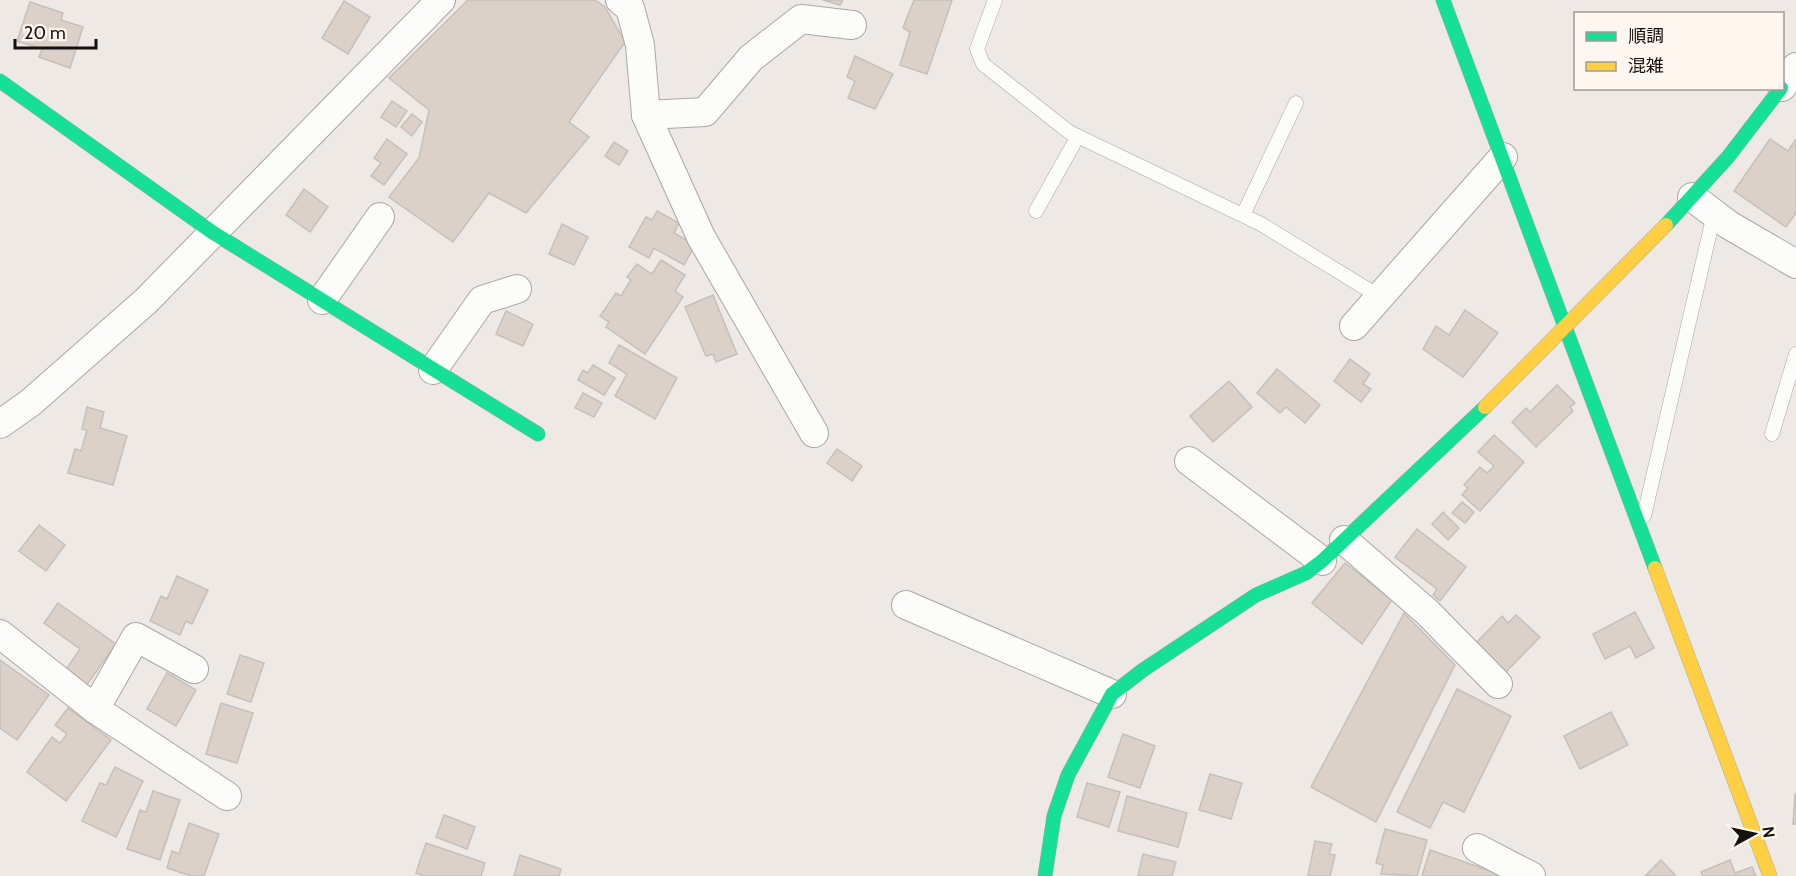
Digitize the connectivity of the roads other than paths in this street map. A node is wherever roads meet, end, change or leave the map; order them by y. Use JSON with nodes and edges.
{"nodes":[{"id":1,"x":441,"y":0,"type":"edge"},
{"id":2,"x":620,"y":0,"type":"edge"},
{"id":3,"x":995,"y":0,"type":"edge"},
{"id":4,"x":1443,"y":0,"type":"edge"},
{"id":5,"x":852,"y":26,"type":"dead end"},
{"id":6,"x":1796,"y":68,"type":"edge"},
{"id":7,"x":0,"y":81,"type":"edge"},
{"id":8,"x":1784,"y":85,"type":"edge"},
{"id":9,"x":1781,"y":90,"type":"edge"},
{"id":10,"x":1296,"y":103,"type":"dead end"},
{"id":11,"x":646,"y":115,"type":"junction"},
{"id":12,"x":1078,"y":136,"type":"junction"},
{"id":13,"x":1503,"y":157,"type":"junction"},
{"id":14,"x":1703,"y":206,"type":"junction"},
{"id":15,"x":1036,"y":211,"type":"dead end"},
{"id":16,"x":1243,"y":214,"type":"junction"},
{"id":17,"x":381,"y":217,"type":"dead end"},
{"id":18,"x":212,"y":232,"type":"junction"},
{"id":19,"x":1796,"y":264,"type":"edge"},
{"id":20,"x":517,"y":289,"type":"dead end"},
{"id":21,"x":1380,"y":297,"type":"junction"},
{"id":22,"x":322,"y":300,"type":"junction"},
{"id":23,"x":1354,"y":326,"type":"dead end"},
{"id":24,"x":1567,"y":328,"type":"junction"},
{"id":25,"x":1796,"y":354,"type":"edge"},
{"id":26,"x":433,"y":370,"type":"junction"},
{"id":27,"x":0,"y":424,"type":"edge"},
{"id":28,"x":538,"y":434,"type":"dead end"},
{"id":29,"x":814,"y":434,"type":"dead end"},
{"id":30,"x":1772,"y":434,"type":"dead end"},
{"id":31,"x":1189,"y":461,"type":"dead end"},
{"id":32,"x":1641,"y":529,"type":"junction"},
{"id":33,"x":1344,"y":540,"type":"junction"},
{"id":34,"x":1322,"y":561,"type":"junction"},
{"id":35,"x":906,"y":605,"type":"dead end"},
{"id":36,"x":0,"y":634,"type":"edge"},
{"id":37,"x":194,"y":669,"type":"dead end"},
{"id":38,"x":1498,"y":684,"type":"dead end"},
{"id":39,"x":1112,"y":694,"type":"junction"},
{"id":40,"x":95,"y":709,"type":"junction"},
{"id":41,"x":227,"y":796,"type":"dead end"},
{"id":42,"x":1477,"y":848,"type":"dead end"},
{"id":43,"x":1045,"y":876,"type":"edge"},
{"id":44,"x":1531,"y":876,"type":"edge"},
{"id":45,"x":1770,"y":876,"type":"edge"}],
"edges":[{"from":1,"to":18,"type":"street"},
{"from":2,"to":11,"type":"street"},
{"from":3,"to":12,"type":"lane"},
{"from":4,"to":13,"type":"street"},
{"from":5,"to":11,"type":"street"},
{"from":6,"to":8,"type":"street"},
{"from":7,"to":18,"type":"street"},
{"from":9,"to":14,"type":"street"},
{"from":10,"to":16,"type":"lane"},
{"from":11,"to":29,"type":"street"},
{"from":12,"to":15,"type":"lane"},
{"from":12,"to":16,"type":"lane"},
{"from":13,"to":21,"type":"street"},
{"from":13,"to":24,"type":"street"},
{"from":14,"to":19,"type":"street"},
{"from":14,"to":24,"type":"street"},
{"from":14,"to":32,"type":"lane"},
{"from":16,"to":21,"type":"lane"},
{"from":17,"to":22,"type":"street"},
{"from":18,"to":22,"type":"street"},
{"from":18,"to":27,"type":"street"},
{"from":20,"to":26,"type":"street"},
{"from":21,"to":23,"type":"street"},
{"from":22,"to":26,"type":"street"},
{"from":24,"to":32,"type":"street"},
{"from":24,"to":33,"type":"street"},
{"from":25,"to":30,"type":"lane"},
{"from":26,"to":28,"type":"street"},
{"from":31,"to":34,"type":"street"},
{"from":32,"to":45,"type":"street"},
{"from":33,"to":34,"type":"street"},
{"from":33,"to":38,"type":"street"},
{"from":34,"to":39,"type":"street"},
{"from":35,"to":39,"type":"street"},
{"from":36,"to":40,"type":"street"},
{"from":37,"to":40,"type":"street"},
{"from":39,"to":43,"type":"street"},
{"from":40,"to":41,"type":"street"},
{"from":42,"to":44,"type":"street"}]}
